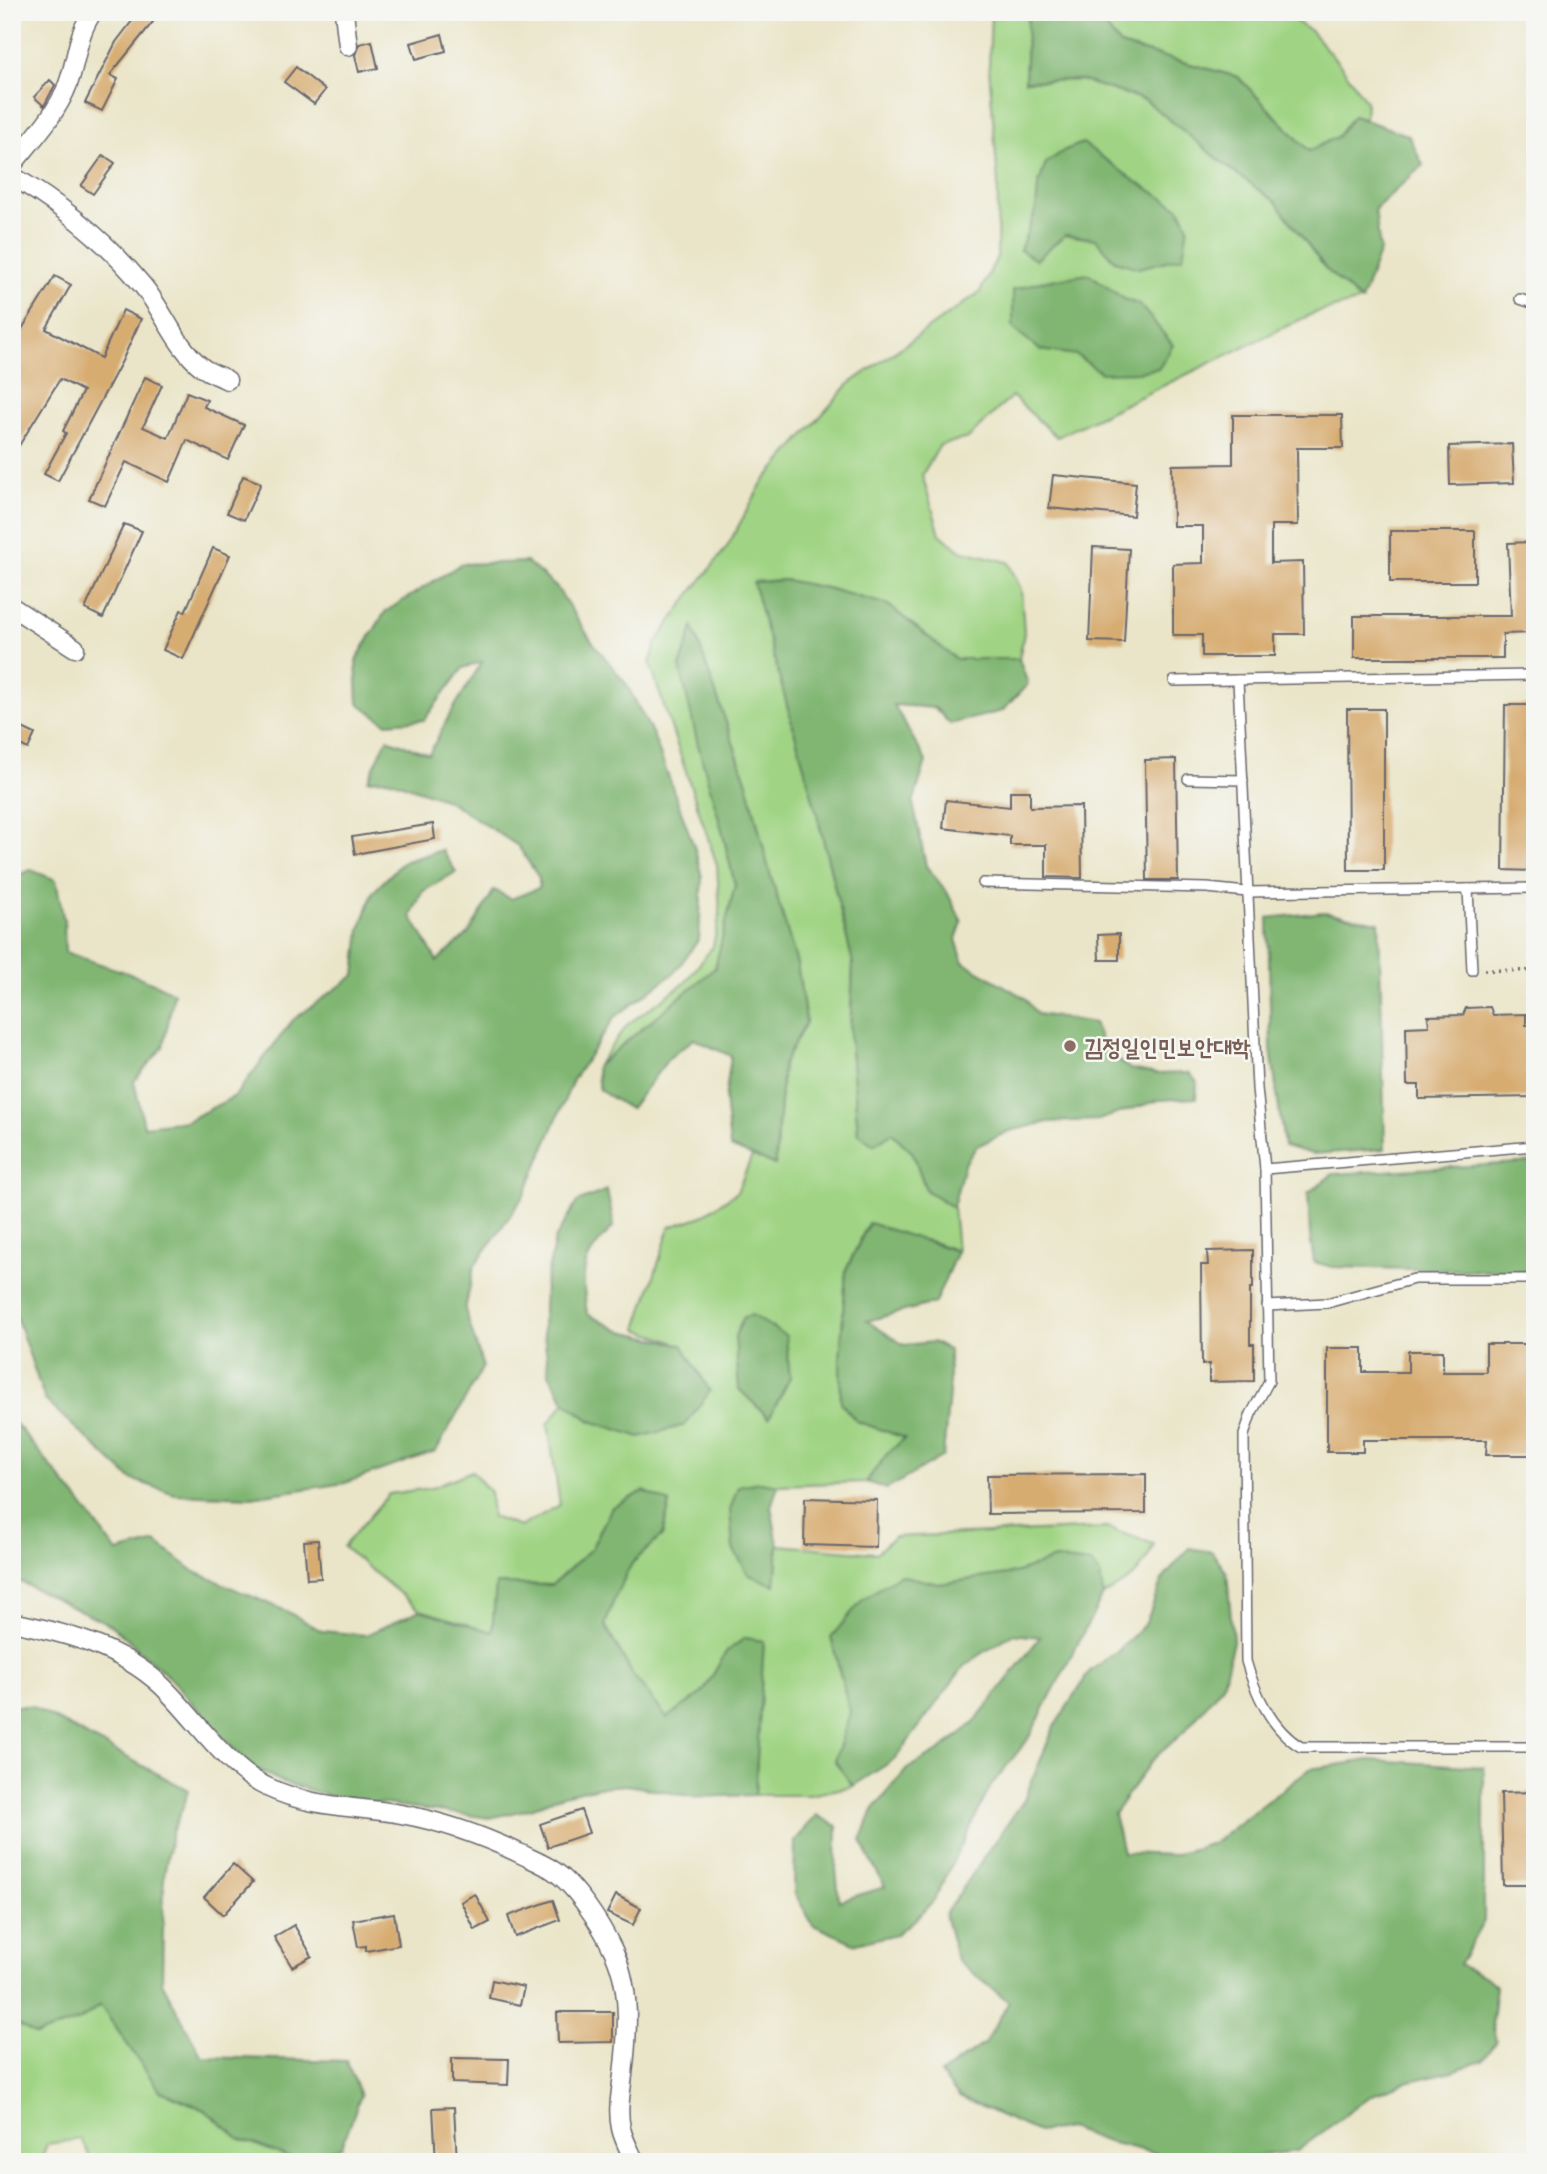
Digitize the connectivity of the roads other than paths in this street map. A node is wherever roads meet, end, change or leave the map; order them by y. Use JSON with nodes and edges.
{"nodes":[{"id":1,"x":93,"y":12,"type":"edge"},
{"id":2,"x":344,"y":12,"type":"edge"},
{"id":3,"x":348,"y":46,"type":"dead end"},
{"id":4,"x":12,"y":165,"type":"edge"},
{"id":5,"x":12,"y":176,"type":"edge"},
{"id":6,"x":1520,"y":299,"type":"dead end"},
{"id":7,"x":1535,"y":304,"type":"edge"},
{"id":8,"x":227,"y":380,"type":"dead end"},
{"id":9,"x":12,"y":607,"type":"edge"},
{"id":10,"x":75,"y":648,"type":"dead end"},
{"id":11,"x":1535,"y":675,"type":"edge"},
{"id":12,"x":1238,"y":680,"type":"junction"},
{"id":13,"x":1174,"y":681,"type":"dead end"},
{"id":14,"x":1188,"y":779,"type":"dead end"},
{"id":15,"x":1242,"y":780,"type":"junction"},
{"id":16,"x":984,"y":883,"type":"dead end"},
{"id":17,"x":1535,"y":888,"type":"edge"},
{"id":18,"x":1468,"y":889,"type":"junction"},
{"id":19,"x":1247,"y":892,"type":"junction"},
{"id":20,"x":1472,"y":970,"type":"road end"},
{"id":21,"x":1535,"y":1146,"type":"edge"},
{"id":22,"x":1265,"y":1169,"type":"junction"},
{"id":23,"x":1535,"y":1279,"type":"edge"},
{"id":24,"x":1266,"y":1306,"type":"junction"},
{"id":25,"x":12,"y":1622,"type":"edge"},
{"id":26,"x":1535,"y":1747,"type":"edge"},
{"id":27,"x":635,"y":2162,"type":"edge"}],
"edges":[{"from":1,"to":4,"type":"street"},
{"from":2,"to":3,"type":"street"},
{"from":5,"to":8,"type":"street"},
{"from":6,"to":7,"type":"lane"},
{"from":9,"to":10,"type":"street"},
{"from":11,"to":12,"type":"lane"},
{"from":12,"to":13,"type":"lane"},
{"from":12,"to":15,"type":"lane"},
{"from":14,"to":15,"type":"lane"},
{"from":15,"to":19,"type":"lane"},
{"from":16,"to":19,"type":"lane"},
{"from":17,"to":18,"type":"lane"},
{"from":18,"to":19,"type":"lane"},
{"from":18,"to":20,"type":"lane"},
{"from":19,"to":22,"type":"lane"},
{"from":21,"to":22,"type":"lane"},
{"from":22,"to":24,"type":"lane"},
{"from":23,"to":24,"type":"lane"},
{"from":24,"to":26,"type":"lane"},
{"from":25,"to":27,"type":"street"}]}
